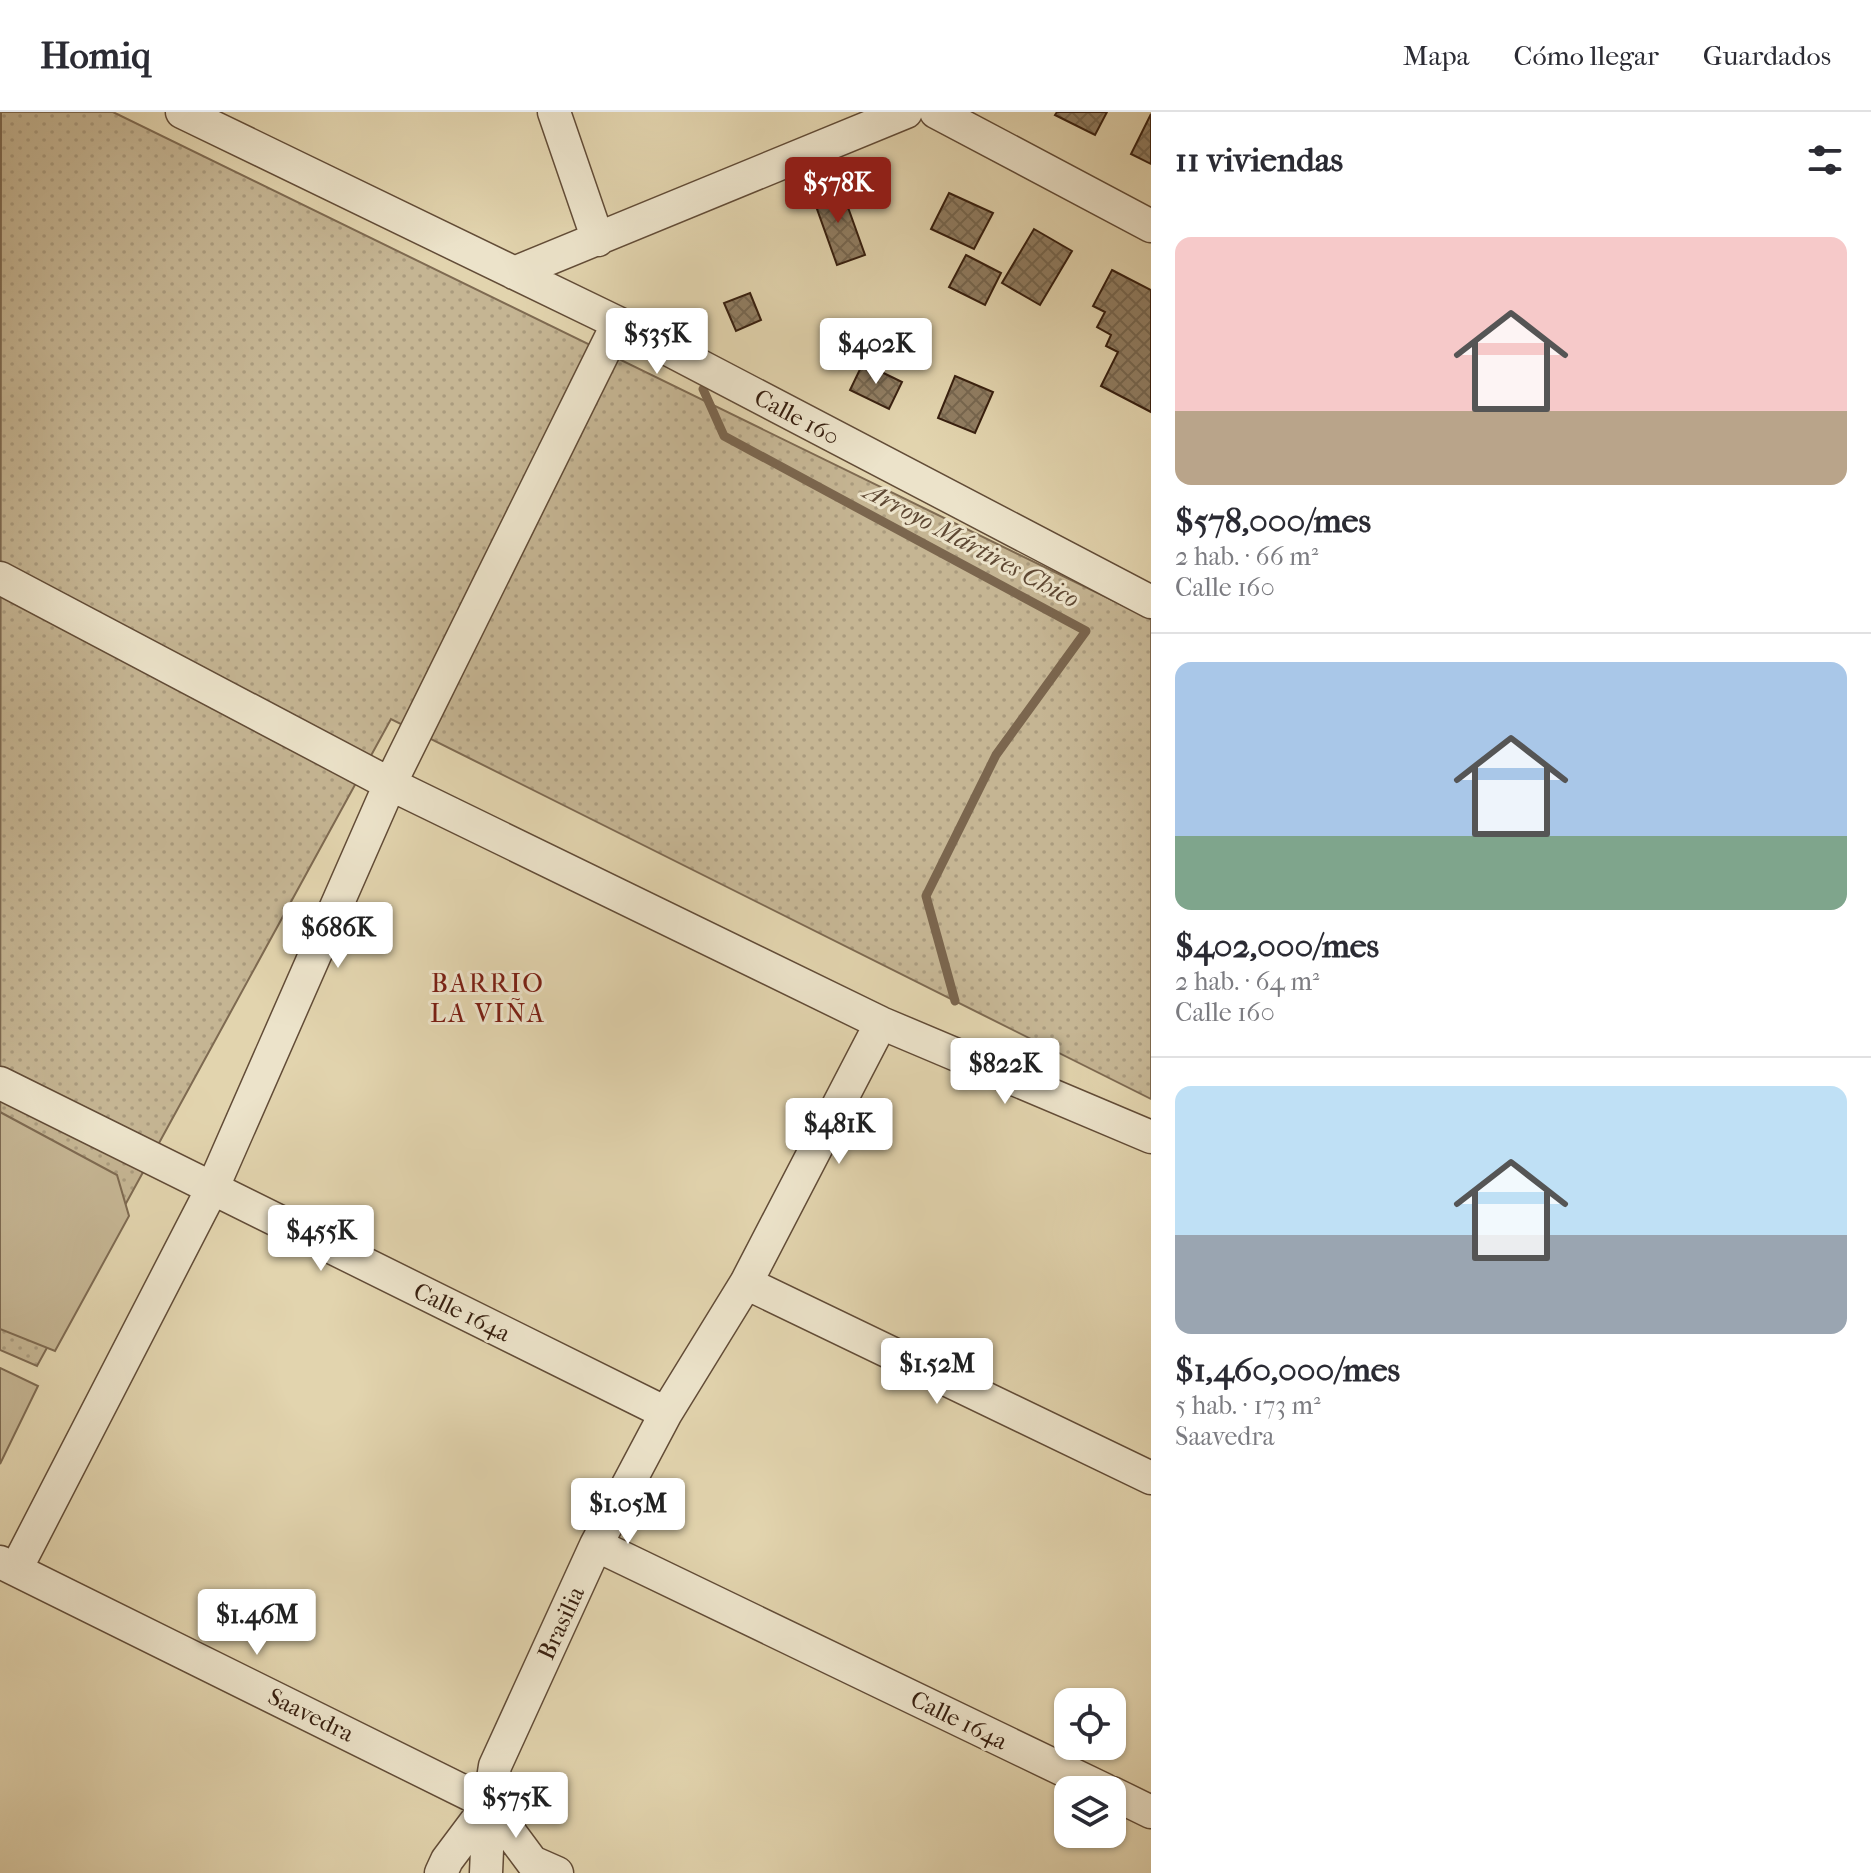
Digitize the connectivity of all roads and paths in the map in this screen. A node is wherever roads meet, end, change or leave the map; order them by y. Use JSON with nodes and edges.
{"nodes":[{"id":1,"x":182,"y":112,"type":"edge"},
{"id":2,"x":554,"y":112,"type":"edge"},
{"id":3,"x":906,"y":112,"type":"edge"},
{"id":4,"x":936,"y":112,"type":"edge"},
{"id":5,"x":1151,"y":226,"type":"edge"},
{"id":6,"x":598,"y":240,"type":"junction"},
{"id":7,"x":514,"y":273,"type":"junction"},
{"id":8,"x":618,"y":323,"type":"junction"},
{"id":9,"x":0,"y":578,"type":"edge"},
{"id":10,"x":1151,"y":602,"type":"edge"},
{"id":11,"x":390,"y":784,"type":"junction"},
{"id":12,"x":881,"y":1023,"type":"junction"},
{"id":13,"x":0,"y":1083,"type":"edge"},
{"id":14,"x":1151,"y":1137,"type":"edge"},
{"id":15,"x":213,"y":1187,"type":"junction"},
{"id":16,"x":746,"y":1283,"type":"junction"},
{"id":17,"x":666,"y":1413,"type":"junction"},
{"id":18,"x":1151,"y":1478,"type":"edge"},
{"id":19,"x":596,"y":1545,"type":"junction"},
{"id":20,"x":8,"y":1566,"type":"edge"},
{"id":21,"x":1076,"y":1776,"type":"edge"},
{"id":22,"x":1126,"y":1800,"type":"edge"},
{"id":23,"x":489,"y":1804,"type":"junction"},
{"id":24,"x":1151,"y":1812,"type":"edge"},
{"id":25,"x":441,"y":1873,"type":"edge"},
{"id":26,"x":486,"y":1873,"type":"edge"},
{"id":27,"x":557,"y":1873,"type":"edge"}],
"edges":[{"from":1,"to":7,"type":"street","name":"Calle 160"},
{"from":2,"to":6,"type":"street"},
{"from":3,"to":6,"type":"street"},
{"from":4,"to":5,"type":"street"},
{"from":6,"to":7,"type":"street"},
{"from":7,"to":8,"type":"street","name":"Calle 160"},
{"from":8,"to":10,"type":"street","name":"Calle 160"},
{"from":8,"to":11,"type":"street"},
{"from":9,"to":11,"type":"street"},
{"from":11,"to":12,"type":"street"},
{"from":11,"to":15,"type":"street"},
{"from":12,"to":14,"type":"street"},
{"from":12,"to":16,"type":"street","name":"Brasilia"},
{"from":13,"to":15,"type":"street","name":"Calle 164a"},
{"from":15,"to":17,"type":"street","name":"Calle 164a"},
{"from":15,"to":20,"type":"street"},
{"from":16,"to":17,"type":"street","name":"Brasilia"},
{"from":16,"to":18,"type":"street"},
{"from":17,"to":19,"type":"street","name":"Brasilia"},
{"from":19,"to":21,"type":"street","name":"Calle 164a"},
{"from":19,"to":23,"type":"street","name":"Brasilia"},
{"from":20,"to":23,"type":"street","name":"Saavedra"},
{"from":22,"to":24,"type":"street"},
{"from":23,"to":25,"type":"street"},
{"from":23,"to":26,"type":"street","name":"Brasilia"},
{"from":23,"to":27,"type":"street","name":"Saavedra"}]}
